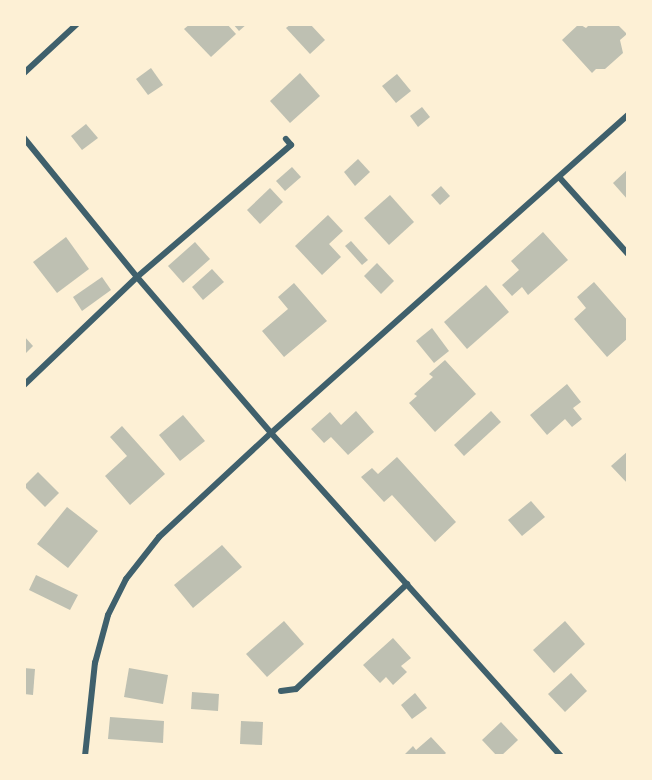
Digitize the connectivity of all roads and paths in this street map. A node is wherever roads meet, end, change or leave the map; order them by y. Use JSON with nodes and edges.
{"nodes":[{"id":1,"x":77,"y":24,"type":"edge"},
{"id":2,"x":24,"y":73,"type":"edge"},
{"id":3,"x":628,"y":115,"type":"edge"},
{"id":4,"x":24,"y":138,"type":"edge"},
{"id":5,"x":286,"y":139,"type":"dead end"},
{"id":6,"x":560,"y":177,"type":"junction"},
{"id":7,"x":628,"y":254,"type":"edge"},
{"id":8,"x":137,"y":277,"type":"junction"},
{"id":9,"x":24,"y":385,"type":"edge"},
{"id":10,"x":271,"y":433,"type":"junction"},
{"id":11,"x":407,"y":584,"type":"junction"},
{"id":12,"x":281,"y":691,"type":"dead end"},
{"id":13,"x":85,"y":756,"type":"edge"},
{"id":14,"x":561,"y":756,"type":"edge"}],
"edges":[{"from":1,"to":2,"type":"street"},
{"from":3,"to":6,"type":"street"},
{"from":4,"to":8,"type":"street"},
{"from":5,"to":8,"type":"street"},
{"from":6,"to":7,"type":"street"},
{"from":6,"to":10,"type":"street"},
{"from":8,"to":9,"type":"street"},
{"from":8,"to":10,"type":"street"},
{"from":10,"to":11,"type":"street"},
{"from":10,"to":13,"type":"street"},
{"from":11,"to":12,"type":"street"},
{"from":11,"to":14,"type":"street"}]}
